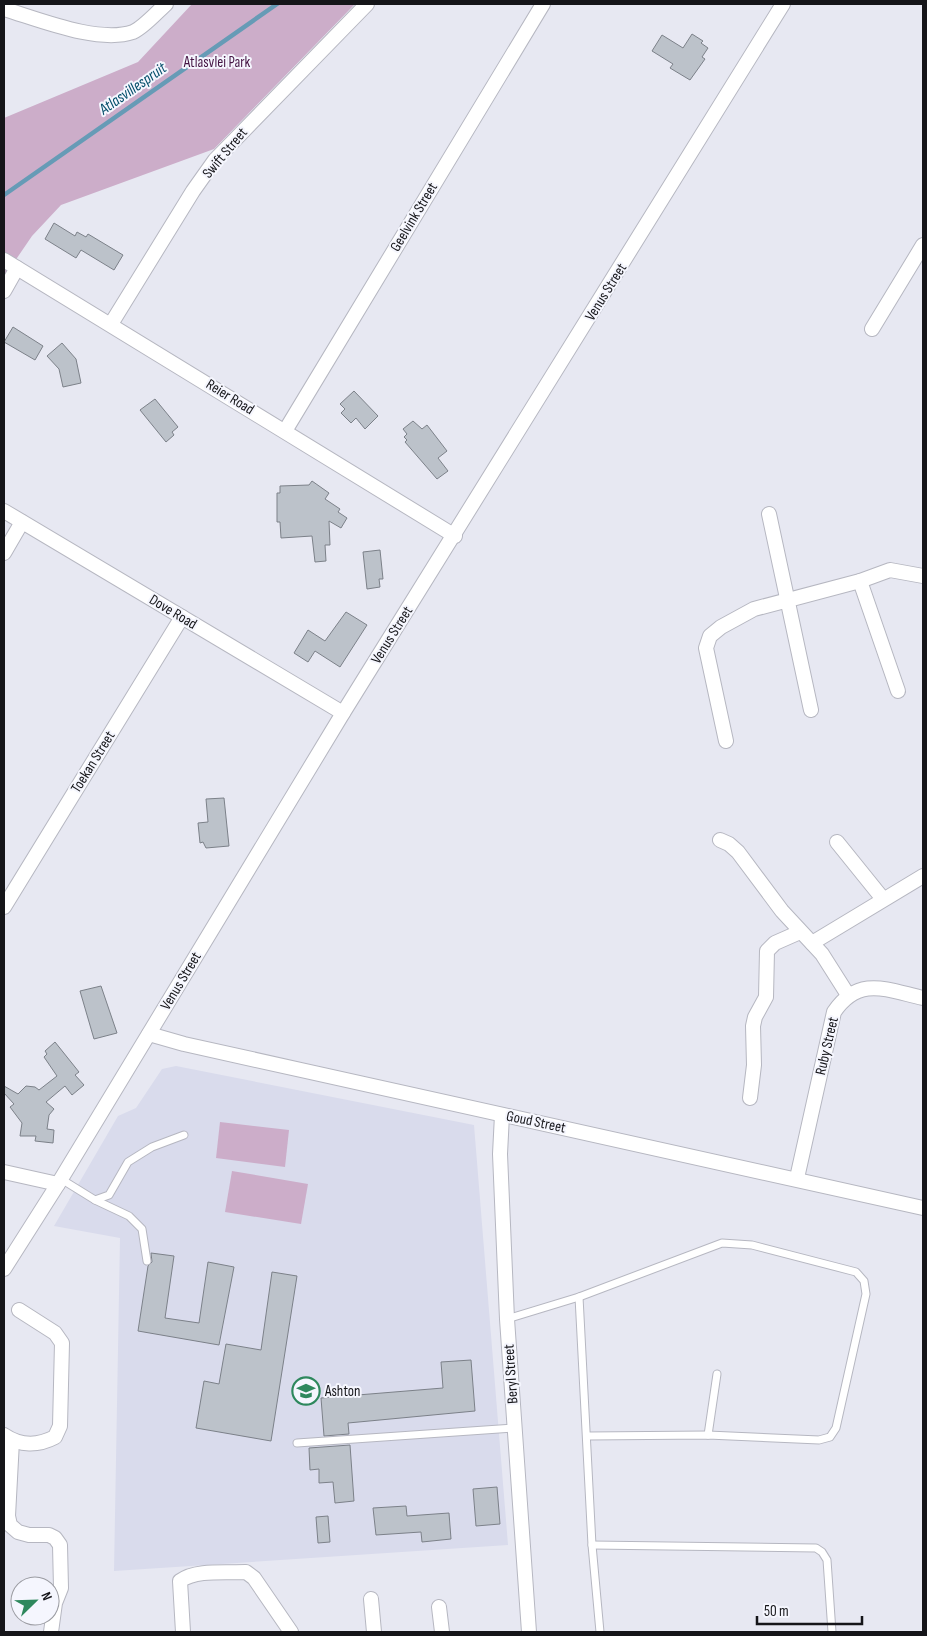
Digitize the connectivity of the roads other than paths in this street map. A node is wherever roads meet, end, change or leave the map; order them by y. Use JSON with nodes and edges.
{"nodes":[{"id":1,"x":166,"y":4,"type":"edge"},
{"id":2,"x":366,"y":4,"type":"edge"},
{"id":3,"x":543,"y":4,"type":"edge"},
{"id":4,"x":784,"y":4,"type":"edge"},
{"id":5,"x":4,"y":9,"type":"edge"},
{"id":6,"x":923,"y":245,"type":"edge"},
{"id":7,"x":4,"y":260,"type":"edge"},
{"id":8,"x":17,"y":268,"type":"junction"},
{"id":9,"x":4,"y":291,"type":"edge"},
{"id":10,"x":111,"y":324,"type":"junction"},
{"id":11,"x":872,"y":329,"type":"dead end"},
{"id":12,"x":285,"y":431,"type":"junction"},
{"id":13,"x":4,"y":511,"type":"edge"},
{"id":14,"x":769,"y":514,"type":"dead end"},
{"id":15,"x":22,"y":522,"type":"junction"},
{"id":16,"x":454,"y":536,"type":"junction"},
{"id":17,"x":4,"y":553,"type":"edge"},
{"id":18,"x":923,"y":576,"type":"edge"},
{"id":19,"x":860,"y":581,"type":"junction"},
{"id":20,"x":787,"y":601,"type":"junction"},
{"id":21,"x":182,"y":617,"type":"junction"},
{"id":22,"x":898,"y":691,"type":"dead end"},
{"id":23,"x":812,"y":710,"type":"dead end"},
{"id":24,"x":343,"y":713,"type":"junction"},
{"id":25,"x":726,"y":741,"type":"dead end"},
{"id":26,"x":720,"y":840,"type":"dead end"},
{"id":27,"x":837,"y":842,"type":"dead end"},
{"id":28,"x":923,"y":876,"type":"edge"},
{"id":29,"x":883,"y":899,"type":"junction"},
{"id":30,"x":4,"y":907,"type":"edge"},
{"id":31,"x":800,"y":932,"type":"junction"},
{"id":32,"x":812,"y":943,"type":"junction"},
{"id":33,"x":848,"y":995,"type":"junction"},
{"id":34,"x":923,"y":998,"type":"edge"},
{"id":35,"x":150,"y":1034,"type":"junction"},
{"id":36,"x":750,"y":1098,"type":"dead end"},
{"id":37,"x":502,"y":1115,"type":"junction"},
{"id":38,"x":184,"y":1135,"type":"dead end"},
{"id":39,"x":4,"y":1172,"type":"edge"},
{"id":40,"x":797,"y":1178,"type":"junction"},
{"id":41,"x":60,"y":1182,"type":"junction"},
{"id":42,"x":95,"y":1200,"type":"junction"},
{"id":43,"x":923,"y":1208,"type":"edge"},
{"id":44,"x":147,"y":1260,"type":"dead end"},
{"id":45,"x":4,"y":1269,"type":"edge"},
{"id":46,"x":579,"y":1297,"type":"junction"},
{"id":47,"x":20,"y":1310,"type":"dead end"},
{"id":48,"x":507,"y":1319,"type":"junction"},
{"id":49,"x":717,"y":1374,"type":"dead end"},
{"id":50,"x":514,"y":1428,"type":"junction"},
{"id":51,"x":708,"y":1435,"type":"junction"},
{"id":52,"x":588,"y":1436,"type":"junction"},
{"id":53,"x":8,"y":1438,"type":"edge"},
{"id":54,"x":297,"y":1443,"type":"dead end"},
{"id":55,"x":7,"y":1526,"type":"edge"},
{"id":56,"x":592,"y":1545,"type":"junction"},
{"id":57,"x":370,"y":1599,"type":"dead end"},
{"id":58,"x":439,"y":1607,"type":"dead end"},
{"id":59,"x":51,"y":1632,"type":"edge"},
{"id":60,"x":183,"y":1632,"type":"edge"},
{"id":61,"x":291,"y":1632,"type":"edge"},
{"id":62,"x":374,"y":1632,"type":"edge"},
{"id":63,"x":442,"y":1632,"type":"edge"},
{"id":64,"x":529,"y":1632,"type":"edge"},
{"id":65,"x":600,"y":1632,"type":"edge"},
{"id":66,"x":832,"y":1632,"type":"edge"}],
"edges":[{"from":1,"to":5,"type":"street"},
{"from":2,"to":10,"type":"street","name":"Swift Street"},
{"from":3,"to":12,"type":"street","name":"Geelvink Street"},
{"from":4,"to":16,"type":"street","name":"Venus Street"},
{"from":6,"to":11,"type":"street"},
{"from":7,"to":8,"type":"street","name":"Reier Road"},
{"from":8,"to":9,"type":"street"},
{"from":8,"to":10,"type":"street","name":"Reier Road"},
{"from":10,"to":12,"type":"street","name":"Reier Road"},
{"from":12,"to":16,"type":"street","name":"Reier Road"},
{"from":13,"to":15,"type":"street","name":"Dove Road"},
{"from":14,"to":20,"type":"street"},
{"from":15,"to":17,"type":"street"},
{"from":15,"to":21,"type":"street","name":"Dove Road"},
{"from":16,"to":24,"type":"street","name":"Venus Street"},
{"from":18,"to":19,"type":"street"},
{"from":19,"to":20,"type":"street"},
{"from":19,"to":22,"type":"street"},
{"from":20,"to":23,"type":"street"},
{"from":20,"to":25,"type":"street"},
{"from":21,"to":24,"type":"street","name":"Dove Road"},
{"from":21,"to":30,"type":"street","name":"Toekan Street"},
{"from":24,"to":35,"type":"street","name":"Venus Street"},
{"from":26,"to":31,"type":"street"},
{"from":27,"to":29,"type":"street"},
{"from":28,"to":29,"type":"street"},
{"from":29,"to":32,"type":"street"},
{"from":31,"to":32,"type":"street"},
{"from":31,"to":36,"type":"street"},
{"from":32,"to":33,"type":"street"},
{"from":33,"to":34,"type":"street"},
{"from":33,"to":40,"type":"street","name":"Ruby Street"},
{"from":35,"to":37,"type":"street","name":"Goud Street"},
{"from":35,"to":41,"type":"street","name":"Venus Street"},
{"from":37,"to":40,"type":"street","name":"Goud Street"},
{"from":37,"to":48,"type":"street","name":"Beryl Street"},
{"from":38,"to":42,"type":"lane"},
{"from":39,"to":41,"type":"street"},
{"from":40,"to":43,"type":"street","name":"Goud Street"},
{"from":41,"to":42,"type":"lane"},
{"from":41,"to":45,"type":"street","name":"Venus Street"},
{"from":42,"to":44,"type":"lane"},
{"from":46,"to":48,"type":"lane"},
{"from":46,"to":51,"type":"lane"},
{"from":46,"to":52,"type":"lane"},
{"from":47,"to":53,"type":"street"},
{"from":48,"to":50,"type":"street","name":"Beryl Street"},
{"from":49,"to":51,"type":"lane"},
{"from":50,"to":54,"type":"lane"},
{"from":50,"to":64,"type":"street","name":"Beryl Street"},
{"from":51,"to":52,"type":"lane"},
{"from":52,"to":56,"type":"lane"},
{"from":53,"to":55,"type":"street"},
{"from":55,"to":59,"type":"street"},
{"from":56,"to":65,"type":"lane"},
{"from":56,"to":66,"type":"lane"},
{"from":57,"to":62,"type":"street"},
{"from":58,"to":63,"type":"street"},
{"from":60,"to":61,"type":"street"}]}
